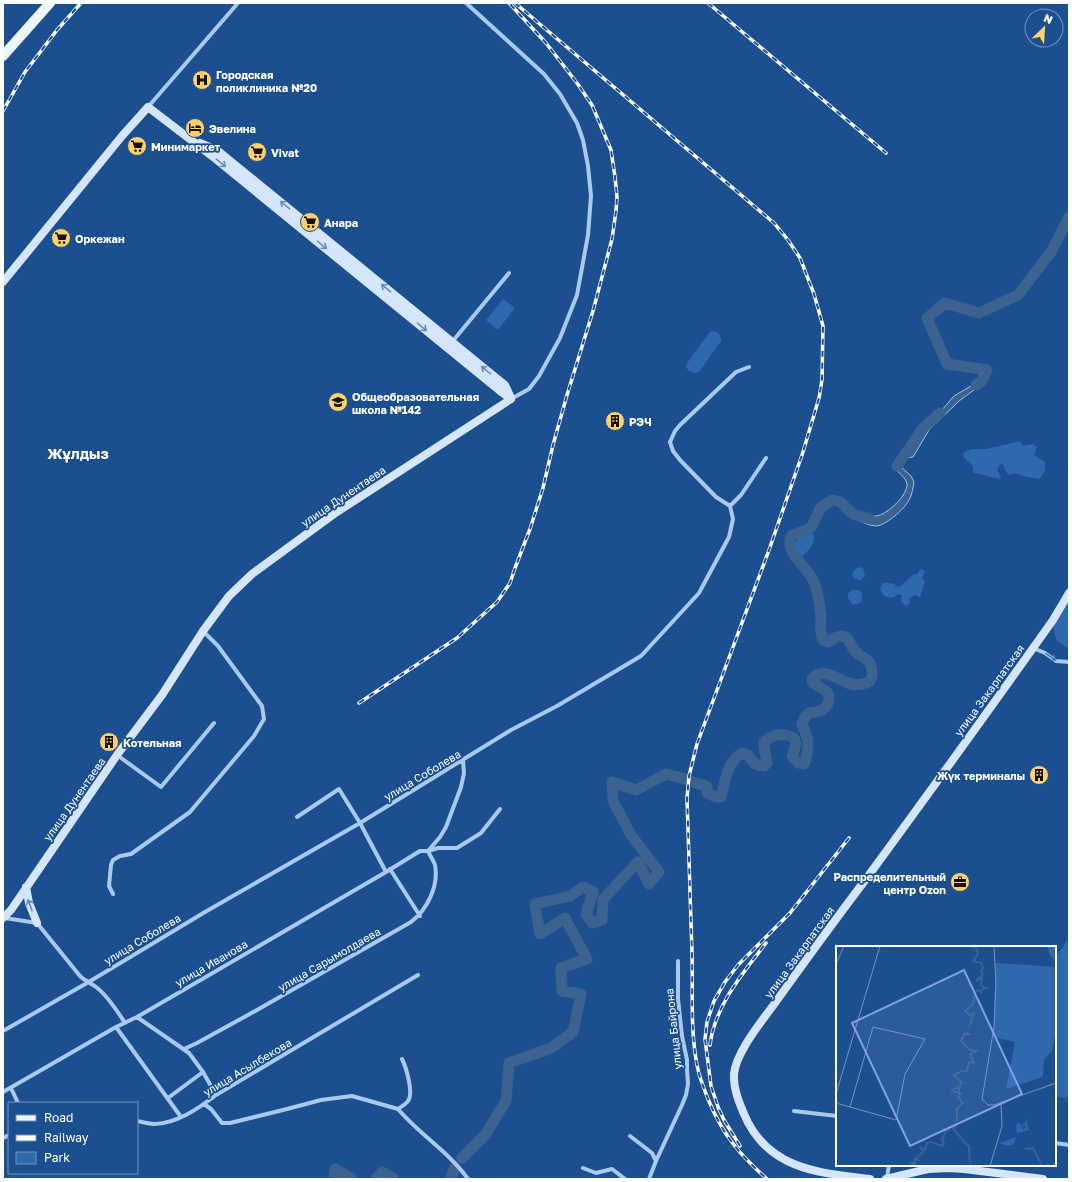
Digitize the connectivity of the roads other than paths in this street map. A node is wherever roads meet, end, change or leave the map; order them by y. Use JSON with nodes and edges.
{"nodes":[{"id":1,"x":50,"y":3,"type":"edge"},
{"id":2,"x":238,"y":3,"type":"edge"},
{"id":3,"x":466,"y":3,"type":"edge"},
{"id":4,"x":3,"y":56,"type":"edge"},
{"id":5,"x":148,"y":107,"type":"junction"},
{"id":6,"x":190,"y":139,"type":"junction"},
{"id":7,"x":509,"y":274,"type":"dead end"},
{"id":8,"x":3,"y":282,"type":"edge"},
{"id":9,"x":452,"y":342,"type":"junction"},
{"id":10,"x":749,"y":367,"type":"dead end"},
{"id":11,"x":511,"y":399,"type":"junction"},
{"id":12,"x":766,"y":458,"type":"dead end"},
{"id":13,"x":730,"y":506,"type":"junction"},
{"id":14,"x":1069,"y":593,"type":"edge"},
{"id":15,"x":203,"y":631,"type":"junction"},
{"id":16,"x":1033,"y":648,"type":"junction"},
{"id":17,"x":1069,"y":662,"type":"edge"},
{"id":18,"x":214,"y":723,"type":"dead end"},
{"id":19,"x":117,"y":755,"type":"junction"},
{"id":20,"x":463,"y":760,"type":"junction"},
{"id":21,"x":500,"y":809,"type":"dead end"},
{"id":22,"x":297,"y":817,"type":"dead end"},
{"id":23,"x":360,"y":823,"type":"junction"},
{"id":24,"x":428,"y":851,"type":"junction"},
{"id":25,"x":388,"y":870,"type":"junction"},
{"id":26,"x":26,"y":887,"type":"junction"},
{"id":27,"x":113,"y":894,"type":"dead end"},
{"id":28,"x":420,"y":916,"type":"junction"},
{"id":29,"x":4,"y":918,"type":"edge"},
{"id":30,"x":37,"y":923,"type":"junction"},
{"id":31,"x":678,"y":961,"type":"dead end"},
{"id":32,"x":418,"y":975,"type":"dead end"},
{"id":33,"x":87,"y":983,"type":"junction"},
{"id":34,"x":136,"y":1017,"type":"junction"},
{"id":35,"x":125,"y":1023,"type":"junction"},
{"id":36,"x":116,"y":1027,"type":"junction"},
{"id":37,"x":3,"y":1031,"type":"edge"},
{"id":38,"x":184,"y":1049,"type":"junction"},
{"id":39,"x":402,"y":1059,"type":"dead end"},
{"id":40,"x":203,"y":1072,"type":"junction"},
{"id":41,"x":11,"y":1088,"type":"junction"},
{"id":42,"x":3,"y":1092,"type":"edge"},
{"id":43,"x":216,"y":1095,"type":"junction"},
{"id":44,"x":168,"y":1098,"type":"junction"},
{"id":45,"x":18,"y":1102,"type":"edge"},
{"id":46,"x":204,"y":1104,"type":"junction"},
{"id":47,"x":398,"y":1109,"type":"junction"},
{"id":48,"x":794,"y":1111,"type":"dead end"},
{"id":49,"x":836,"y":1116,"type":"edge"},
{"id":50,"x":181,"y":1117,"type":"junction"},
{"id":51,"x":138,"y":1121,"type":"edge"},
{"id":52,"x":630,"y":1136,"type":"dead end"},
{"id":53,"x":1056,"y":1143,"type":"edge"},
{"id":54,"x":1069,"y":1145,"type":"edge"},
{"id":55,"x":656,"y":1161,"type":"junction"},
{"id":56,"x":889,"y":1166,"type":"edge"},
{"id":57,"x":583,"y":1168,"type":"dead end"},
{"id":58,"x":468,"y":1179,"type":"edge"},
{"id":59,"x":625,"y":1179,"type":"edge"},
{"id":60,"x":649,"y":1179,"type":"edge"},
{"id":61,"x":870,"y":1179,"type":"edge"},
{"id":62,"x":886,"y":1179,"type":"edge"},
{"id":63,"x":1043,"y":1179,"type":"edge"}],
"edges":[{"from":1,"to":4,"type":"main road"},
{"from":2,"to":5,"type":"street"},
{"from":3,"to":11,"type":"street"},
{"from":5,"to":6,"type":"street"},
{"from":5,"to":8,"type":"street"},
{"from":9,"to":6,"type":"street","one_way":true},
{"from":6,"to":11,"type":"street","one_way":true},
{"from":7,"to":9,"type":"street"},
{"from":11,"to":9,"type":"street","one_way":true},
{"from":10,"to":13,"type":"street"},
{"from":11,"to":15,"type":"street","name":"улица Дунентаева"},
{"from":12,"to":13,"type":"street"},
{"from":13,"to":20,"type":"street","name":"улица Соболева"},
{"from":14,"to":16,"type":"street","name":"улица Закарпатская"},
{"from":15,"to":19,"type":"street","name":"улица Дунентаева"},
{"from":15,"to":27,"type":"street"},
{"from":16,"to":17,"type":"street","one_way":true},
{"from":16,"to":61,"type":"street","name":"улица Закарпатская"},
{"from":18,"to":19,"type":"street"},
{"from":19,"to":26,"type":"street","name":"улица Дунентаева"},
{"from":20,"to":23,"type":"street","name":"улица Соболева"},
{"from":20,"to":24,"type":"street"},
{"from":21,"to":24,"type":"street","name":"улица Иванова"},
{"from":22,"to":23,"type":"street"},
{"from":23,"to":25,"type":"street"},
{"from":23,"to":33,"type":"street","name":"улица Соболева"},
{"from":24,"to":25,"type":"street","name":"улица Иванова"},
{"from":24,"to":28,"type":"street","name":"улица Сарымолдаева"},
{"from":25,"to":28,"type":"street"},
{"from":25,"to":34,"type":"street","name":"улица Иванова"},
{"from":26,"to":29,"type":"street","name":"улица Дунентаева"},
{"from":30,"to":26,"type":"street","one_way":true},
{"from":28,"to":38,"type":"street","name":"улица Сарымолдаева"},
{"from":29,"to":30,"type":"street"},
{"from":30,"to":33,"type":"street"},
{"from":31,"to":55,"type":"street","name":"улица Байрона"},
{"from":32,"to":43,"type":"street","name":"улица Асылбекова"},
{"from":33,"to":35,"type":"street"},
{"from":33,"to":37,"type":"street","name":"улица Соболева"},
{"from":34,"to":35,"type":"street","name":"улица Иванова"},
{"from":34,"to":38,"type":"street"},
{"from":35,"to":36,"type":"street","name":"улица Иванова"},
{"from":36,"to":41,"type":"street","name":"улица Иванова"},
{"from":36,"to":44,"type":"street"},
{"from":38,"to":40,"type":"street"},
{"from":39,"to":47,"type":"street"},
{"from":40,"to":43,"type":"street"},
{"from":40,"to":44,"type":"street"},
{"from":41,"to":42,"type":"street","name":"улица Иванова"},
{"from":41,"to":45,"type":"street"},
{"from":43,"to":46,"type":"street","name":"улица Асылбекова"},
{"from":44,"to":50,"type":"street"},
{"from":46,"to":47,"type":"street"},
{"from":46,"to":50,"type":"street","name":"улица Асылбекова"},
{"from":47,"to":58,"type":"street"},
{"from":48,"to":49,"type":"street"},
{"from":50,"to":51,"type":"street","name":"улица Асылбекова"},
{"from":52,"to":55,"type":"street"},
{"from":53,"to":54,"type":"street"},
{"from":55,"to":60,"type":"street","name":"улица Байрона"},
{"from":56,"to":62,"type":"street"},
{"from":57,"to":59,"type":"street"},
{"from":62,"to":63,"type":"street"}]}
